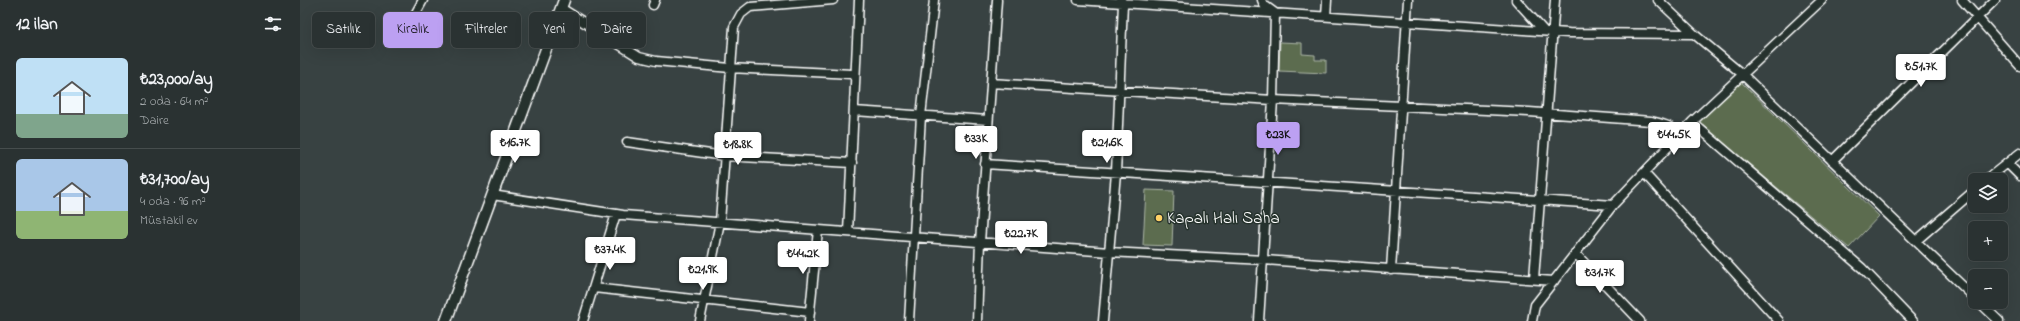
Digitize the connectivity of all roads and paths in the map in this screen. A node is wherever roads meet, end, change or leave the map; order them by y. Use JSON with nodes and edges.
{"nodes":[{"id":1,"x":423,"y":0,"type":"edge"},
{"id":2,"x":833,"y":0,"type":"edge"},
{"id":3,"x":859,"y":0,"type":"edge"},
{"id":4,"x":934,"y":0,"type":"edge"},
{"id":5,"x":997,"y":0,"type":"edge"},
{"id":6,"x":1078,"y":0,"type":"edge"},
{"id":7,"x":1262,"y":0,"type":"edge"},
{"id":8,"x":1327,"y":0,"type":"edge"},
{"id":9,"x":1408,"y":0,"type":"edge"},
{"id":10,"x":1516,"y":0,"type":"edge"},
{"id":11,"x":1556,"y":0,"type":"edge"},
{"id":12,"x":1658,"y":0,"type":"edge"},
{"id":13,"x":1822,"y":0,"type":"edge"},
{"id":14,"x":1962,"y":0,"type":"edge"},
{"id":15,"x":1995,"y":0,"type":"edge"},
{"id":16,"x":1122,"y":1,"type":"edge"},
{"id":17,"x":562,"y":4,"type":"edge"},
{"id":18,"x":416,"y":12,"type":"edge"},
{"id":19,"x":1275,"y":13,"type":"junction"},
{"id":20,"x":1326,"y":16,"type":"junction"},
{"id":21,"x":1977,"y":18,"type":"junction"},
{"id":22,"x":1406,"y":22,"type":"junction"},
{"id":23,"x":1544,"y":31,"type":"junction"},
{"id":24,"x":1552,"y":32,"type":"junction"},
{"id":25,"x":1694,"y":34,"type":"junction"},
{"id":26,"x":2020,"y":66,"type":"edge"},
{"id":27,"x":730,"y":68,"type":"junction"},
{"id":28,"x":852,"y":74,"type":"dead end"},
{"id":29,"x":1742,"y":74,"type":"junction"},
{"id":30,"x":991,"y":83,"type":"junction"},
{"id":31,"x":1120,"y":91,"type":"junction"},
{"id":32,"x":1273,"y":100,"type":"junction"},
{"id":33,"x":1402,"y":107,"type":"junction"},
{"id":34,"x":854,"y":111,"type":"junction"},
{"id":35,"x":1548,"y":114,"type":"junction"},
{"id":36,"x":921,"y":116,"type":"junction"},
{"id":37,"x":988,"y":120,"type":"junction"},
{"id":38,"x":1692,"y":122,"type":"junction"},
{"id":39,"x":1679,"y":136,"type":"junction"},
{"id":40,"x":627,"y":142,"type":"dead end"},
{"id":41,"x":2020,"y":153,"type":"edge"},
{"id":42,"x":724,"y":156,"type":"junction"},
{"id":43,"x":1832,"y":161,"type":"junction"},
{"id":44,"x":852,"y":163,"type":"junction"},
{"id":45,"x":2007,"y":163,"type":"junction"},
{"id":46,"x":985,"y":164,"type":"junction"},
{"id":47,"x":1116,"y":173,"type":"junction"},
{"id":48,"x":1644,"y":173,"type":"junction"},
{"id":49,"x":1995,"y":173,"type":"edge"},
{"id":50,"x":2020,"y":176,"type":"edge"},
{"id":51,"x":1266,"y":182,"type":"junction"},
{"id":52,"x":1395,"y":190,"type":"junction"},
{"id":53,"x":492,"y":195,"type":"junction"},
{"id":54,"x":1968,"y":196,"type":"edge"},
{"id":55,"x":1540,"y":199,"type":"junction"},
{"id":56,"x":1613,"y":205,"type":"junction"},
{"id":57,"x":616,"y":214,"type":"junction"},
{"id":58,"x":720,"y":222,"type":"junction"},
{"id":59,"x":818,"y":230,"type":"junction"},
{"id":60,"x":848,"y":232,"type":"junction"},
{"id":61,"x":913,"y":237,"type":"junction"},
{"id":62,"x":1916,"y":241,"type":"junction"},
{"id":63,"x":980,"y":242,"type":"junction"},
{"id":64,"x":1109,"y":252,"type":"junction"},
{"id":65,"x":1575,"y":253,"type":"junction"},
{"id":66,"x":1264,"y":260,"type":"junction"},
{"id":67,"x":1390,"y":270,"type":"junction"},
{"id":68,"x":1534,"y":279,"type":"junction"},
{"id":69,"x":1554,"y":281,"type":"junction"},
{"id":70,"x":594,"y":288,"type":"junction"},
{"id":71,"x":1968,"y":291,"type":"edge"},
{"id":72,"x":705,"y":301,"type":"junction"},
{"id":73,"x":1986,"y":309,"type":"edge"},
{"id":74,"x":810,"y":312,"type":"junction"},
{"id":75,"x":446,"y":321,"type":"edge"},
{"id":76,"x":583,"y":321,"type":"edge"},
{"id":77,"x":700,"y":321,"type":"edge"},
{"id":78,"x":809,"y":321,"type":"edge"},
{"id":79,"x":909,"y":321,"type":"edge"},
{"id":80,"x":977,"y":321,"type":"edge"},
{"id":81,"x":1103,"y":321,"type":"edge"},
{"id":82,"x":1259,"y":321,"type":"edge"},
{"id":83,"x":1532,"y":321,"type":"edge"},
{"id":84,"x":1640,"y":321,"type":"edge"},
{"id":85,"x":1779,"y":321,"type":"edge"},
{"id":86,"x":1913,"y":321,"type":"edge"},
{"id":87,"x":1999,"y":321,"type":"edge"}],
"edges":[{"from":1,"to":18,"type":"street"},
{"from":2,"to":27,"type":"street"},
{"from":3,"to":34,"type":"street"},
{"from":4,"to":36,"type":"street"},
{"from":5,"to":30,"type":"street"},
{"from":6,"to":16,"type":"street"},
{"from":7,"to":19,"type":"street"},
{"from":8,"to":20,"type":"street"},
{"from":9,"to":22,"type":"street"},
{"from":10,"to":23,"type":"street"},
{"from":11,"to":24,"type":"street"},
{"from":12,"to":25,"type":"street"},
{"from":13,"to":29,"type":"street"},
{"from":14,"to":21,"type":"street"},
{"from":15,"to":21,"type":"street"},
{"from":16,"to":19,"type":"street"},
{"from":16,"to":31,"type":"street"},
{"from":17,"to":27,"type":"street"},
{"from":17,"to":53,"type":"street"},
{"from":19,"to":20,"type":"street"},
{"from":19,"to":32,"type":"street"},
{"from":20,"to":22,"type":"street"},
{"from":21,"to":26,"type":"street"},
{"from":21,"to":43,"type":"street"},
{"from":22,"to":23,"type":"street"},
{"from":22,"to":33,"type":"street"},
{"from":23,"to":24,"type":"street"},
{"from":24,"to":25,"type":"street"},
{"from":24,"to":35,"type":"street"},
{"from":25,"to":29,"type":"street"},
{"from":27,"to":28,"type":"street"},
{"from":27,"to":42,"type":"street"},
{"from":29,"to":38,"type":"street"},
{"from":29,"to":43,"type":"street"},
{"from":30,"to":31,"type":"street"},
{"from":30,"to":37,"type":"street"},
{"from":31,"to":32,"type":"street"},
{"from":31,"to":47,"type":"street"},
{"from":32,"to":33,"type":"street"},
{"from":32,"to":51,"type":"street"},
{"from":33,"to":35,"type":"street"},
{"from":33,"to":52,"type":"street"},
{"from":34,"to":36,"type":"street"},
{"from":34,"to":44,"type":"street"},
{"from":35,"to":39,"type":"street"},
{"from":35,"to":55,"type":"street"},
{"from":36,"to":37,"type":"street"},
{"from":36,"to":61,"type":"street"},
{"from":37,"to":46,"type":"street"},
{"from":38,"to":39,"type":"street"},
{"from":38,"to":86,"type":"street"},
{"from":39,"to":48,"type":"street"},
{"from":40,"to":42,"type":"street"},
{"from":41,"to":45,"type":"street"},
{"from":42,"to":44,"type":"street"},
{"from":42,"to":58,"type":"street"},
{"from":43,"to":62,"type":"street"},
{"from":44,"to":60,"type":"street"},
{"from":45,"to":49,"type":"street"},
{"from":45,"to":50,"type":"street"},
{"from":46,"to":47,"type":"street"},
{"from":46,"to":63,"type":"street"},
{"from":47,"to":51,"type":"street"},
{"from":47,"to":64,"type":"street"},
{"from":48,"to":56,"type":"street"},
{"from":48,"to":85,"type":"street"},
{"from":51,"to":52,"type":"street"},
{"from":51,"to":66,"type":"street"},
{"from":52,"to":55,"type":"street"},
{"from":52,"to":67,"type":"street"},
{"from":53,"to":57,"type":"street"},
{"from":53,"to":75,"type":"street"},
{"from":54,"to":62,"type":"street"},
{"from":55,"to":56,"type":"street"},
{"from":55,"to":68,"type":"street"},
{"from":56,"to":65,"type":"street"},
{"from":57,"to":58,"type":"street"},
{"from":57,"to":70,"type":"street"},
{"from":58,"to":59,"type":"street"},
{"from":58,"to":72,"type":"street"},
{"from":59,"to":60,"type":"street"},
{"from":59,"to":74,"type":"street"},
{"from":60,"to":61,"type":"street"},
{"from":61,"to":63,"type":"street"},
{"from":61,"to":79,"type":"street"},
{"from":62,"to":71,"type":"street"},
{"from":63,"to":64,"type":"street"},
{"from":63,"to":80,"type":"street"},
{"from":64,"to":66,"type":"street"},
{"from":64,"to":81,"type":"street"},
{"from":65,"to":69,"type":"street"},
{"from":65,"to":84,"type":"street"},
{"from":66,"to":67,"type":"street"},
{"from":66,"to":82,"type":"street"},
{"from":67,"to":68,"type":"street"},
{"from":68,"to":69,"type":"street"},
{"from":69,"to":83,"type":"street"},
{"from":70,"to":72,"type":"street"},
{"from":70,"to":76,"type":"street"},
{"from":72,"to":74,"type":"street"},
{"from":72,"to":77,"type":"street"},
{"from":73,"to":87,"type":"street"},
{"from":74,"to":78,"type":"street"}]}
